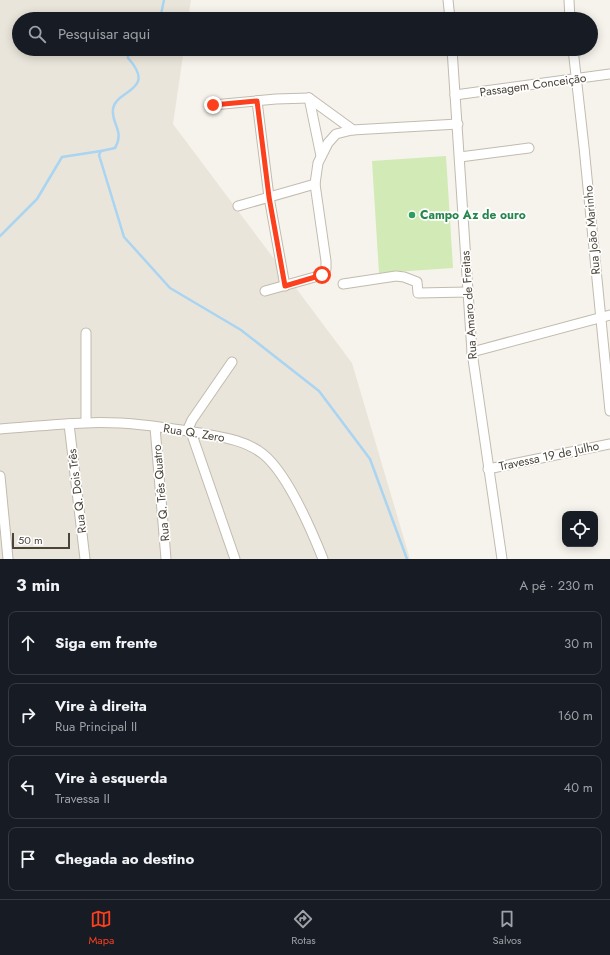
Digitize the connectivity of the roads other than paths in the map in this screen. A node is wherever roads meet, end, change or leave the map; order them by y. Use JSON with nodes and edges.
{"nodes":[{"id":1,"x":448,"y":0,"type":"edge"},
{"id":2,"x":569,"y":0,"type":"edge"},
{"id":3,"x":449,"y":12,"type":"edge"},
{"id":4,"x":570,"y":12,"type":"edge"},
{"id":5,"x":452,"y":56,"type":"edge"},
{"id":6,"x":574,"y":56,"type":"edge"},
{"id":7,"x":610,"y":74,"type":"edge"},
{"id":8,"x":576,"y":78,"type":"junction"},
{"id":9,"x":455,"y":95,"type":"junction"},
{"id":10,"x":309,"y":98,"type":"junction"},
{"id":11,"x":257,"y":101,"type":"junction"},
{"id":12,"x":213,"y":105,"type":"dead end"},
{"id":13,"x":458,"y":124,"type":"junction"},
{"id":14,"x":353,"y":130,"type":"junction"},
{"id":15,"x":529,"y":148,"type":"dead end"},
{"id":16,"x":321,"y":156,"type":"junction"},
{"id":17,"x":460,"y":157,"type":"junction"},
{"id":18,"x":315,"y":184,"type":"junction"},
{"id":19,"x":269,"y":197,"type":"junction"},
{"id":20,"x":238,"y":206,"type":"dead end"},
{"id":21,"x":343,"y":284,"type":"dead end"},
{"id":22,"x":285,"y":286,"type":"junction"},
{"id":23,"x":265,"y":291,"type":"dead end"},
{"id":24,"x":468,"y":292,"type":"junction"},
{"id":25,"x":610,"y":315,"type":"edge"},
{"id":26,"x":601,"y":317,"type":"junction"},
{"id":27,"x":86,"y":333,"type":"dead end"},
{"id":28,"x":472,"y":352,"type":"junction"},
{"id":29,"x":232,"y":362,"type":"dead end"},
{"id":30,"x":610,"y":411,"type":"edge"},
{"id":31,"x":86,"y":422,"type":"junction"},
{"id":32,"x":70,"y":424,"type":"junction"},
{"id":33,"x":155,"y":427,"type":"junction"},
{"id":34,"x":0,"y":429,"type":"edge"},
{"id":35,"x":189,"y":431,"type":"junction"},
{"id":36,"x":610,"y":444,"type":"edge"},
{"id":37,"x":488,"y":469,"type":"junction"},
{"id":38,"x":0,"y":476,"type":"edge"},
{"id":39,"x":8,"y":559,"type":"edge"},
{"id":40,"x":85,"y":559,"type":"edge"},
{"id":41,"x":166,"y":559,"type":"edge"},
{"id":42,"x":235,"y":559,"type":"edge"},
{"id":43,"x":323,"y":559,"type":"edge"},
{"id":44,"x":502,"y":559,"type":"edge"}],
"edges":[{"from":1,"to":3,"type":"street"},
{"from":2,"to":4,"type":"street"},
{"from":5,"to":9,"type":"street","name":"Rua Amaro de Freitas"},
{"from":6,"to":8,"type":"street","name":"Rua João Marinho"},
{"from":7,"to":8,"type":"street","name":"Passagem Conceição"},
{"from":8,"to":9,"type":"street","name":"Passagem Conceição"},
{"from":8,"to":26,"type":"street","name":"Rua João Marinho"},
{"from":9,"to":13,"type":"street","name":"Rua Amaro de Freitas"},
{"from":10,"to":11,"type":"street"},
{"from":10,"to":14,"type":"street"},
{"from":10,"to":16,"type":"street"},
{"from":11,"to":12,"type":"street"},
{"from":11,"to":19,"type":"street"},
{"from":13,"to":14,"type":"street"},
{"from":13,"to":17,"type":"street","name":"Rua Amaro de Freitas"},
{"from":14,"to":16,"type":"street"},
{"from":15,"to":17,"type":"street"},
{"from":16,"to":18,"type":"street"},
{"from":17,"to":24,"type":"street","name":"Rua Amaro de Freitas"},
{"from":18,"to":19,"type":"street"},
{"from":18,"to":22,"type":"street"},
{"from":19,"to":20,"type":"street"},
{"from":19,"to":22,"type":"street"},
{"from":21,"to":24,"type":"street"},
{"from":22,"to":23,"type":"street"},
{"from":24,"to":28,"type":"street","name":"Rua Amaro de Freitas"},
{"from":25,"to":26,"type":"street"},
{"from":26,"to":28,"type":"street"},
{"from":26,"to":30,"type":"street","name":"Rua João Marinho"},
{"from":27,"to":31,"type":"street"},
{"from":28,"to":37,"type":"street","name":"Rua Amaro de Freitas"},
{"from":29,"to":35,"type":"street"},
{"from":31,"to":32,"type":"street","name":"Rua Q. Zero"},
{"from":31,"to":33,"type":"street","name":"Rua Q. Zero"},
{"from":32,"to":34,"type":"street","name":"Rua Q. Zero"},
{"from":32,"to":40,"type":"street","name":"Rua Q. Dois Três"},
{"from":33,"to":35,"type":"street","name":"Rua Q. Zero"},
{"from":33,"to":41,"type":"street","name":"Rua Q. Três Quatro"},
{"from":35,"to":42,"type":"street"},
{"from":35,"to":43,"type":"street","name":"Rua Q. Zero"},
{"from":36,"to":37,"type":"street","name":"Travessa 19 de Julho"},
{"from":37,"to":44,"type":"street","name":"Rua Amaro de Freitas"},
{"from":38,"to":39,"type":"street"}]}
